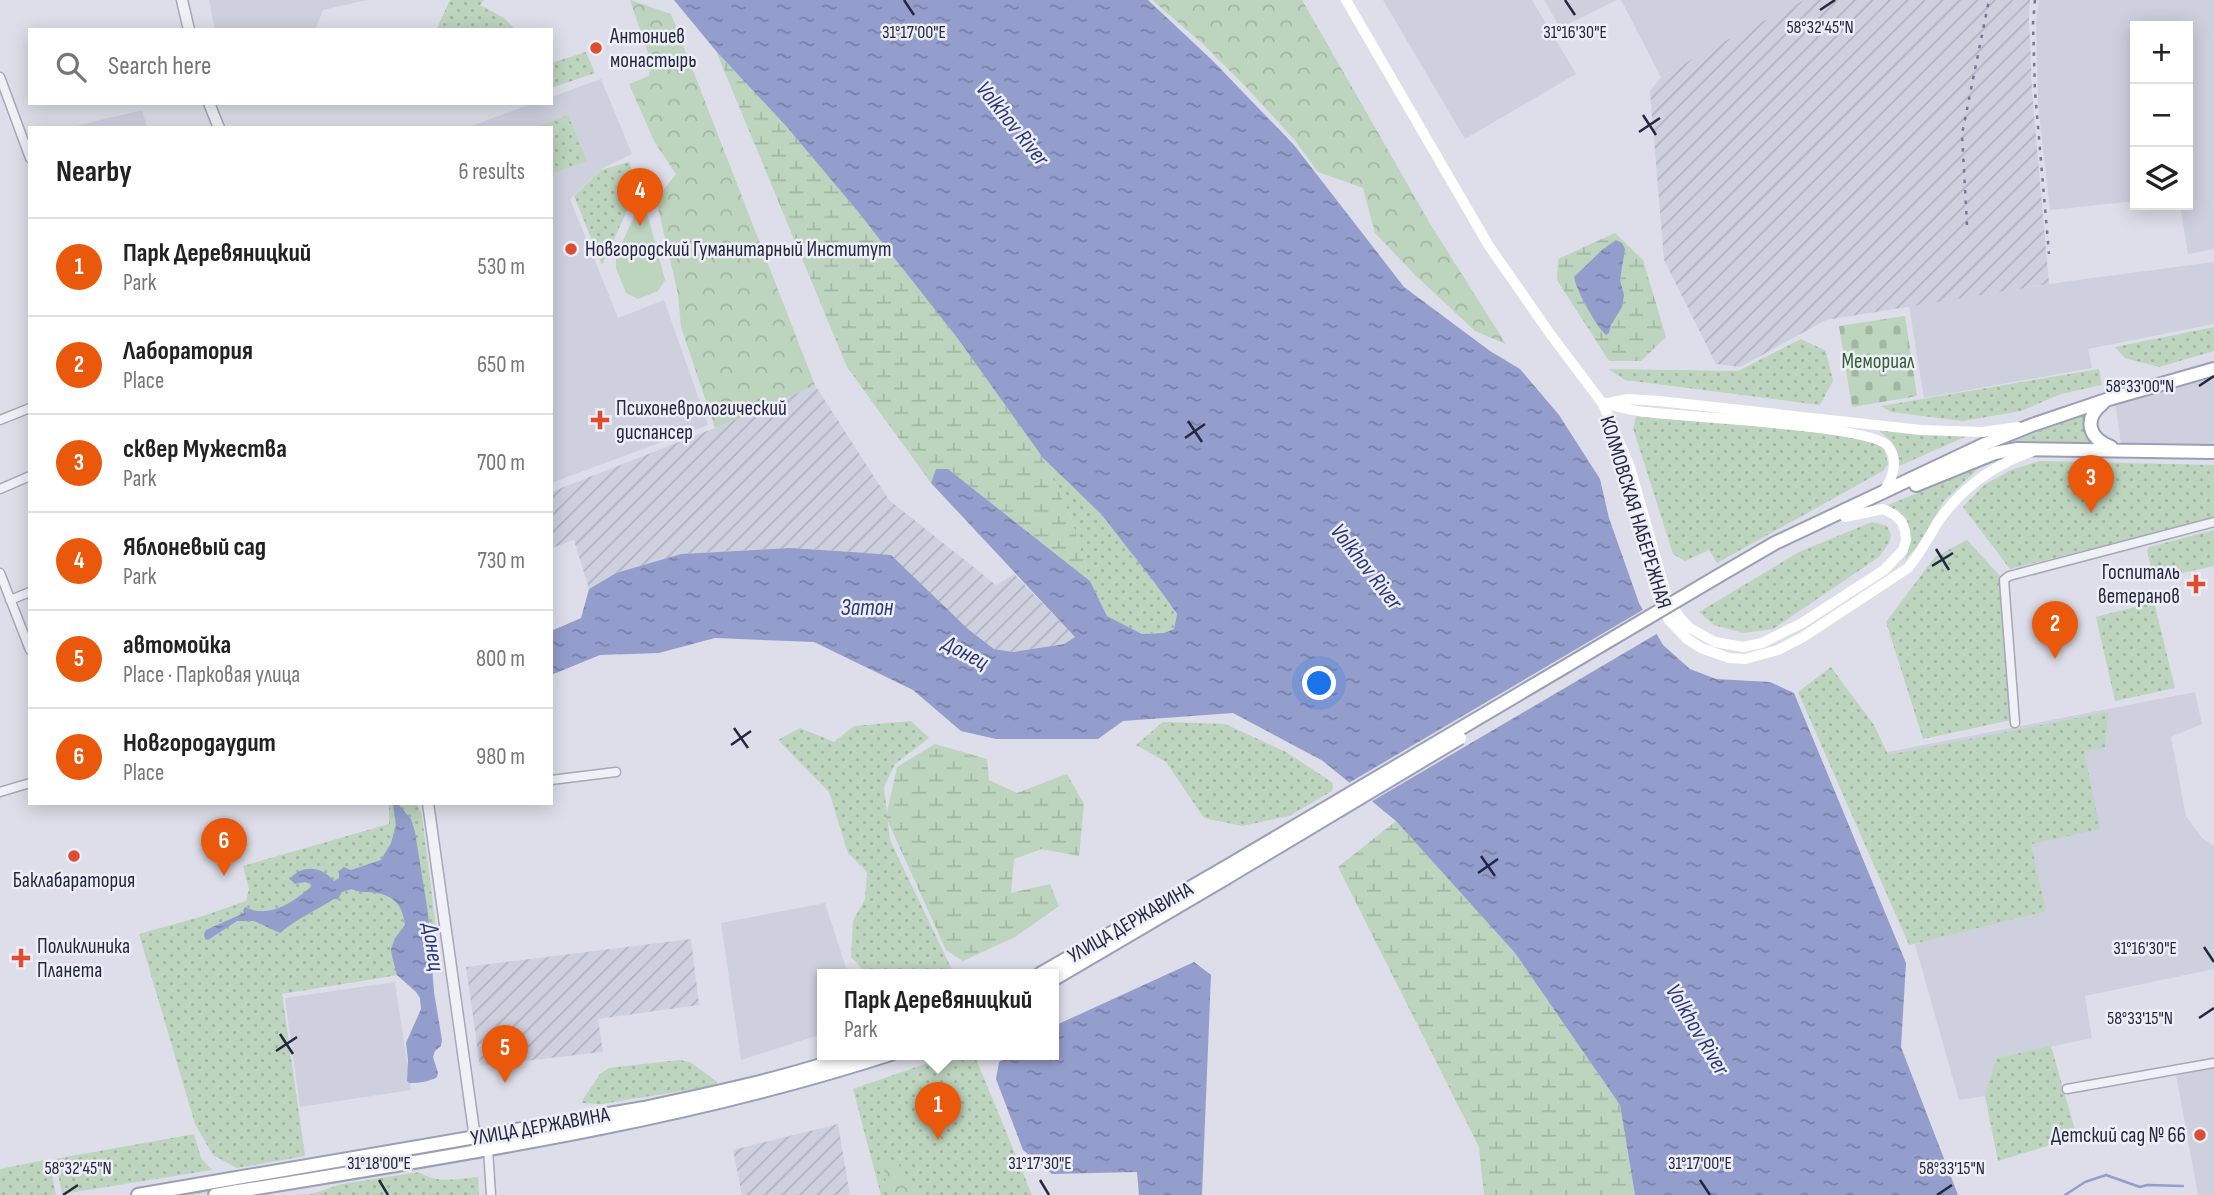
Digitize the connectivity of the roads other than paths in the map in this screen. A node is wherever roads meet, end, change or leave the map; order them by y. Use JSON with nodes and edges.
{"nodes":[{"id":1,"x":182,"y":0,"type":"edge"},
{"id":2,"x":1346,"y":0,"type":"edge"},
{"id":3,"x":189,"y":28,"type":"edge"},
{"id":4,"x":0,"y":77,"type":"edge"},
{"id":5,"x":210,"y":105,"type":"edge"},
{"id":6,"x":218,"y":126,"type":"edge"},
{"id":7,"x":28,"y":153,"type":"edge"},
{"id":8,"x":2214,"y":369,"type":"edge"},
{"id":9,"x":2109,"y":399,"type":"junction"},
{"id":10,"x":1603,"y":404,"type":"junction"},
{"id":11,"x":28,"y":409,"type":"edge"},
{"id":12,"x":0,"y":420,"type":"edge"},
{"id":13,"x":2032,"y":425,"type":"junction"},
{"id":14,"x":2042,"y":448,"type":"junction"},
{"id":15,"x":2118,"y":450,"type":"junction"},
{"id":16,"x":2214,"y":452,"type":"edge"},
{"id":17,"x":28,"y":477,"type":"edge"},
{"id":18,"x":0,"y":489,"type":"edge"},
{"id":19,"x":1884,"y":491,"type":"junction"},
{"id":20,"x":1845,"y":517,"type":"junction"},
{"id":21,"x":2214,"y":522,"type":"edge"},
{"id":22,"x":0,"y":573,"type":"edge"},
{"id":23,"x":1722,"y":578,"type":"junction"},
{"id":24,"x":28,"y":593,"type":"edge"},
{"id":25,"x":10,"y":600,"type":"junction"},
{"id":26,"x":28,"y":645,"type":"edge"},
{"id":27,"x":2015,"y":723,"type":"dead end"},
{"id":28,"x":616,"y":772,"type":"dead end"},
{"id":29,"x":553,"y":780,"type":"edge"},
{"id":30,"x":28,"y":784,"type":"edge"},
{"id":31,"x":0,"y":792,"type":"edge"},
{"id":32,"x":428,"y":805,"type":"edge"},
{"id":33,"x":1223,"y":874,"type":"junction"},
{"id":34,"x":1049,"y":969,"type":"edge"},
{"id":35,"x":1059,"y":976,"type":"edge"},
{"id":36,"x":836,"y":1060,"type":"edge"},
{"id":37,"x":872,"y":1060,"type":"edge"},
{"id":38,"x":2214,"y":1063,"type":"edge"},
{"id":39,"x":2067,"y":1088,"type":"dead end"},
{"id":40,"x":577,"y":1126,"type":"junction"},
{"id":41,"x":475,"y":1138,"type":"junction"},
{"id":42,"x":488,"y":1149,"type":"junction"},
{"id":43,"x":138,"y":1195,"type":"edge"},
{"id":44,"x":215,"y":1195,"type":"edge"},
{"id":45,"x":491,"y":1195,"type":"edge"}],
"edges":[{"from":1,"to":3,"type":"street"},
{"from":2,"to":10,"type":"main road","name":"КОЛМОВСКАЯ НАБЕРЕЖНАЯ"},
{"from":4,"to":7,"type":"street"},
{"from":5,"to":6,"type":"street"},
{"from":8,"to":9,"type":"main road"},
{"from":9,"to":13,"type":"main road"},
{"from":9,"to":15,"type":"main road"},
{"from":10,"to":13,"type":"main road","name":"КОЛМОВСКАЯ НАБЕРЕЖНАЯ"},
{"from":10,"to":14,"type":"main road","name":"КОЛМОВСКАЯ НАБЕРЕЖНАЯ"},
{"from":10,"to":19,"type":"main road","name":"КОЛМОВСКАЯ НАБЕРЕЖНАЯ"},
{"from":10,"to":20,"type":"main road","name":"КОЛМОВСКАЯ НАБЕРЕЖНАЯ"},
{"from":11,"to":12,"type":"street"},
{"from":13,"to":19,"type":"main road"},
{"from":14,"to":15,"type":"main road"},
{"from":14,"to":20,"type":"main road"},
{"from":15,"to":16,"type":"main road"},
{"from":17,"to":18,"type":"street"},
{"from":19,"to":23,"type":"main road"},
{"from":20,"to":23,"type":"main road"},
{"from":21,"to":27,"type":"street"},
{"from":22,"to":25,"type":"street"},
{"from":23,"to":33,"type":"main road","bridge":true},
{"from":24,"to":25,"type":"street"},
{"from":25,"to":26,"type":"street"},
{"from":28,"to":29,"type":"street"},
{"from":30,"to":31,"type":"street"},
{"from":32,"to":41,"type":"street"},
{"from":33,"to":34,"type":"main road","name":"УЛИЦА ДЕРЖАВИНА"},
{"from":33,"to":35,"type":"main road","name":"УЛИЦА ДЕРЖАВИНА"},
{"from":36,"to":40,"type":"main road","name":"УЛИЦА ДЕРЖАВИНА"},
{"from":37,"to":40,"type":"main road","name":"УЛИЦА ДЕРЖАВИНА"},
{"from":38,"to":39,"type":"street"},
{"from":40,"to":41,"type":"main road","name":"УЛИЦА ДЕРЖАВИНА"},
{"from":40,"to":42,"type":"main road","name":"УЛИЦА ДЕРЖАВИНА"},
{"from":41,"to":43,"type":"main road","name":"УЛИЦА ДЕРЖАВИНА"},
{"from":42,"to":44,"type":"main road","name":"УЛИЦА ДЕРЖАВИНА"},
{"from":42,"to":45,"type":"street"}]}
